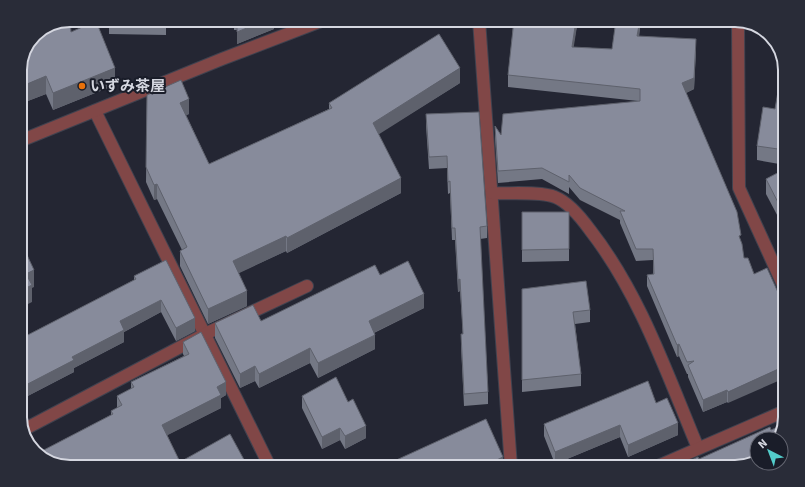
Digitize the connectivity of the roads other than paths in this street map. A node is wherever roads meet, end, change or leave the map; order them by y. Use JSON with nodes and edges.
{"nodes":[{"id":1,"x":306,"y":27,"type":"edge"},
{"id":2,"x":480,"y":27,"type":"edge"},
{"id":3,"x":738,"y":27,"type":"edge"},
{"id":4,"x":95,"y":111,"type":"junction"},
{"id":5,"x":27,"y":138,"type":"edge"},
{"id":6,"x":492,"y":193,"type":"junction"},
{"id":7,"x":778,"y":265,"type":"edge"},
{"id":8,"x":307,"y":286,"type":"dead end"},
{"id":9,"x":205,"y":334,"type":"junction"},
{"id":10,"x":778,"y":413,"type":"edge"},
{"id":11,"x":28,"y":427,"type":"edge"},
{"id":12,"x":698,"y":448,"type":"junction"},
{"id":13,"x":267,"y":460,"type":"edge"},
{"id":14,"x":511,"y":460,"type":"edge"},
{"id":15,"x":671,"y":460,"type":"edge"}],
"edges":[{"from":1,"to":4,"type":"street"},
{"from":2,"to":6,"type":"street"},
{"from":3,"to":7,"type":"street"},
{"from":4,"to":5,"type":"street"},
{"from":4,"to":9,"type":"street"},
{"from":6,"to":12,"type":"street"},
{"from":6,"to":14,"type":"street"},
{"from":8,"to":9,"type":"street"},
{"from":9,"to":11,"type":"street"},
{"from":9,"to":13,"type":"street"},
{"from":10,"to":12,"type":"street"},
{"from":12,"to":15,"type":"street"}]}
